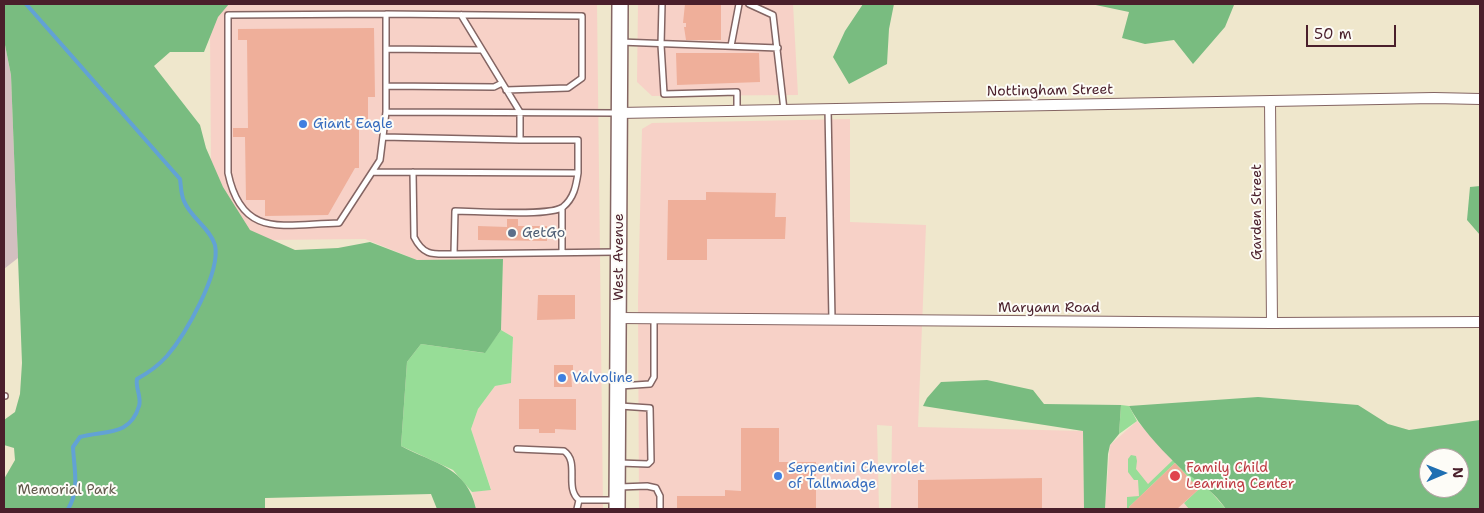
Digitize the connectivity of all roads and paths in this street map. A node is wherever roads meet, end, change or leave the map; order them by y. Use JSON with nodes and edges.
{"nodes":[{"id":1,"x":620,"y":4,"type":"edge"},
{"id":2,"x":662,"y":4,"type":"edge"},
{"id":3,"x":739,"y":4,"type":"edge"},
{"id":4,"x":749,"y":4,"type":"edge"},
{"id":5,"x":386,"y":14,"type":"junction"},
{"id":6,"x":461,"y":15,"type":"junction"},
{"id":7,"x":620,"y":42,"type":"junction"},
{"id":8,"x":661,"y":45,"type":"junction"},
{"id":9,"x":731,"y":46,"type":"junction"},
{"id":10,"x":778,"y":48,"type":"junction"},
{"id":11,"x":386,"y":49,"type":"junction"},
{"id":12,"x":482,"y":50,"type":"junction"},
{"id":13,"x":502,"y":83,"type":"junction"},
{"id":14,"x":386,"y":86,"type":"junction"},
{"id":15,"x":506,"y":90,"type":"junction"},
{"id":16,"x":1480,"y":99,"type":"edge"},
{"id":17,"x":1270,"y":101,"type":"junction"},
{"id":18,"x":828,"y":109,"type":"junction"},
{"id":19,"x":737,"y":110,"type":"junction"},
{"id":20,"x":784,"y":110,"type":"junction"},
{"id":21,"x":386,"y":112,"type":"junction"},
{"id":22,"x":520,"y":112,"type":"junction"},
{"id":23,"x":619,"y":113,"type":"junction"},
{"id":24,"x":383,"y":137,"type":"junction"},
{"id":25,"x":520,"y":140,"type":"junction"},
{"id":26,"x":373,"y":172,"type":"junction"},
{"id":27,"x":413,"y":172,"type":"junction"},
{"id":28,"x":578,"y":173,"type":"junction"},
{"id":29,"x":562,"y":208,"type":"junction"},
{"id":30,"x":562,"y":252,"type":"junction"},
{"id":31,"x":619,"y":252,"type":"junction"},
{"id":32,"x":454,"y":254,"type":"junction"},
{"id":33,"x":618,"y":318,"type":"junction"},
{"id":34,"x":654,"y":318,"type":"junction"},
{"id":35,"x":832,"y":320,"type":"junction"},
{"id":36,"x":1480,"y":322,"type":"edge"},
{"id":37,"x":1272,"y":324,"type":"junction"},
{"id":38,"x":617,"y":386,"type":"junction"},
{"id":39,"x":617,"y":406,"type":"junction"},
{"id":40,"x":517,"y":449,"type":"dead end"},
{"id":41,"x":616,"y":463,"type":"junction"},
{"id":42,"x":617,"y":499,"type":"edge"},
{"id":43,"x":579,"y":500,"type":"junction"},
{"id":44,"x":577,"y":509,"type":"edge"},
{"id":45,"x":660,"y":509,"type":"edge"}],
"edges":[{"from":1,"to":7,"type":"main road","name":"West Avenue"},
{"from":2,"to":8,"type":"lane"},
{"from":3,"to":9,"type":"lane"},
{"from":4,"to":10,"type":"lane"},
{"from":5,"to":6,"type":"lane"},
{"from":5,"to":11,"type":"lane"},
{"from":5,"to":26,"type":"lane"},
{"from":6,"to":12,"type":"lane"},
{"from":6,"to":15,"type":"lane"},
{"from":7,"to":8,"type":"lane"},
{"from":7,"to":23,"type":"main road","name":"West Avenue"},
{"from":8,"to":9,"type":"lane"},
{"from":8,"to":19,"type":"lane"},
{"from":9,"to":10,"type":"lane"},
{"from":10,"to":20,"type":"lane"},
{"from":11,"to":12,"type":"lane"},
{"from":11,"to":14,"type":"lane"},
{"from":12,"to":13,"type":"lane"},
{"from":13,"to":14,"type":"lane"},
{"from":13,"to":15,"type":"lane"},
{"from":14,"to":21,"type":"lane"},
{"from":15,"to":22,"type":"lane"},
{"from":16,"to":17,"type":"street","name":"Nottingham Street"},
{"from":17,"to":18,"type":"street","name":"Nottingham Street"},
{"from":17,"to":37,"type":"street","name":"Garden Street"},
{"from":18,"to":20,"type":"street","name":"Nottingham Street"},
{"from":18,"to":35,"type":"lane"},
{"from":19,"to":20,"type":"street","name":"Nottingham Street"},
{"from":19,"to":23,"type":"street","name":"Nottingham Street"},
{"from":21,"to":22,"type":"lane"},
{"from":21,"to":24,"type":"lane"},
{"from":22,"to":23,"type":"lane"},
{"from":22,"to":25,"type":"lane"},
{"from":23,"to":31,"type":"main road","name":"West Avenue"},
{"from":24,"to":25,"type":"lane"},
{"from":24,"to":26,"type":"lane"},
{"from":25,"to":28,"type":"lane"},
{"from":26,"to":27,"type":"lane"},
{"from":27,"to":28,"type":"lane"},
{"from":27,"to":32,"type":"lane"},
{"from":28,"to":29,"type":"lane"},
{"from":29,"to":30,"type":"lane"},
{"from":29,"to":32,"type":"lane"},
{"from":30,"to":31,"type":"lane"},
{"from":30,"to":32,"type":"lane"},
{"from":31,"to":33,"type":"main road","name":"West Avenue"},
{"from":33,"to":34,"type":"street","name":"Maryann Road"},
{"from":33,"to":38,"type":"main road","name":"West Avenue"},
{"from":34,"to":35,"type":"street","name":"Maryann Road"},
{"from":34,"to":38,"type":"lane"},
{"from":35,"to":37,"type":"street","name":"Maryann Road"},
{"from":36,"to":37,"type":"street","name":"Maryann Road"},
{"from":38,"to":39,"type":"main road","name":"West Avenue"},
{"from":39,"to":41,"type":"main road","name":"West Avenue"},
{"from":39,"to":41,"type":"lane"},
{"from":40,"to":43,"type":"lane"},
{"from":41,"to":42,"type":"main road","name":"West Avenue"},
{"from":42,"to":43,"type":"lane"},
{"from":42,"to":45,"type":"lane"},
{"from":43,"to":44,"type":"lane"}]}
